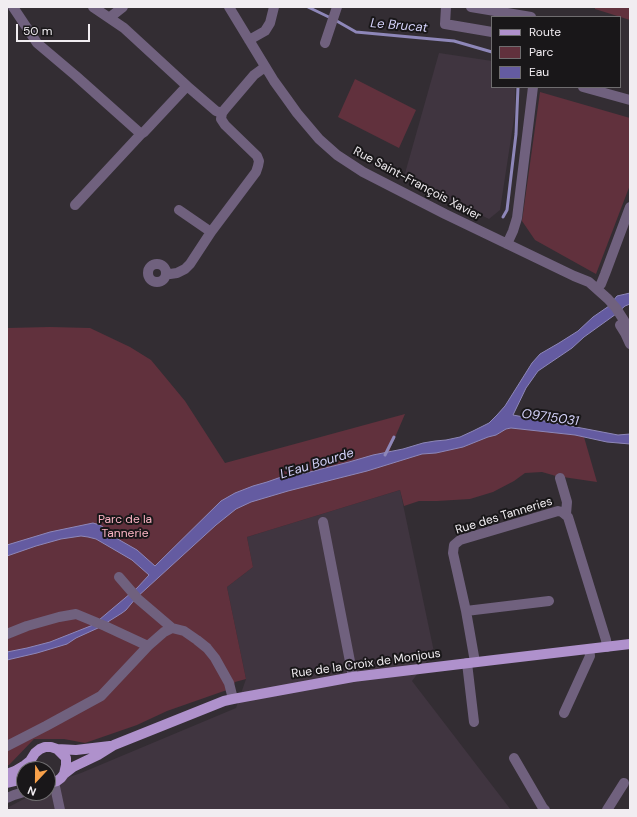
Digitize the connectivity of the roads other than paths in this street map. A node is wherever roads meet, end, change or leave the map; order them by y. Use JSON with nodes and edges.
{"nodes":[{"id":1,"x":13,"y":7,"type":"edge"},
{"id":2,"x":94,"y":7,"type":"edge"},
{"id":3,"x":124,"y":7,"type":"edge"},
{"id":4,"x":229,"y":7,"type":"edge"},
{"id":5,"x":274,"y":7,"type":"edge"},
{"id":6,"x":337,"y":7,"type":"edge"},
{"id":7,"x":446,"y":7,"type":"edge"},
{"id":8,"x":471,"y":7,"type":"edge"},
{"id":9,"x":525,"y":16,"type":"edge"},
{"id":10,"x":109,"y":18,"type":"junction"},
{"id":11,"x":491,"y":32,"type":"edge"},
{"id":12,"x":249,"y":40,"type":"junction"},
{"id":13,"x":325,"y":43,"type":"dead end"},
{"id":14,"x":265,"y":67,"type":"junction"},
{"id":15,"x":186,"y":86,"type":"junction"},
{"id":16,"x":533,"y":88,"type":"edge"},
{"id":17,"x":588,"y":88,"type":"edge"},
{"id":18,"x":630,"y":100,"type":"edge"},
{"id":19,"x":222,"y":113,"type":"junction"},
{"id":20,"x":141,"y":134,"type":"junction"},
{"id":21,"x":75,"y":205,"type":"dead end"},
{"id":22,"x":630,"y":207,"type":"edge"},
{"id":23,"x":179,"y":210,"type":"dead end"},
{"id":24,"x":211,"y":232,"type":"junction"},
{"id":25,"x":507,"y":244,"type":"junction"},
{"id":26,"x":166,"y":274,"type":"dead end"},
{"id":27,"x":574,"y":276,"type":"junction"},
{"id":28,"x":597,"y":288,"type":"junction"},
{"id":29,"x":605,"y":301,"type":"junction"},
{"id":30,"x":621,"y":320,"type":"junction"},
{"id":31,"x":630,"y":330,"type":"edge"},
{"id":32,"x":630,"y":344,"type":"edge"},
{"id":33,"x":560,"y":478,"type":"dead end"},
{"id":34,"x":566,"y":514,"type":"junction"},
{"id":35,"x":323,"y":522,"type":"dead end"},
{"id":36,"x":119,"y":577,"type":"dead end"},
{"id":37,"x":549,"y":601,"type":"dead end"},
{"id":38,"x":466,"y":611,"type":"junction"},
{"id":39,"x":172,"y":628,"type":"junction"},
{"id":40,"x":7,"y":634,"type":"edge"},
{"id":41,"x":630,"y":644,"type":"edge"},
{"id":42,"x":148,"y":646,"type":"junction"},
{"id":43,"x":607,"y":647,"type":"junction"},
{"id":44,"x":589,"y":649,"type":"junction"},
{"id":45,"x":471,"y":663,"type":"junction"},
{"id":46,"x":354,"y":677,"type":"junction"},
{"id":47,"x":233,"y":699,"type":"junction"},
{"id":48,"x":564,"y":713,"type":"dead end"},
{"id":49,"x":474,"y":722,"type":"dead end"},
{"id":50,"x":114,"y":745,"type":"junction"},
{"id":51,"x":7,"y":746,"type":"edge"},
{"id":52,"x":57,"y":749,"type":"junction"},
{"id":53,"x":514,"y":758,"type":"dead end"},
{"id":54,"x":32,"y":761,"type":"edge"},
{"id":55,"x":64,"y":774,"type":"junction"},
{"id":56,"x":56,"y":780,"type":"edge"},
{"id":57,"x":624,"y":783,"type":"dead end"},
{"id":58,"x":56,"y":798,"type":"edge"},
{"id":59,"x":60,"y":810,"type":"edge"},
{"id":60,"x":545,"y":810,"type":"edge"},
{"id":61,"x":607,"y":810,"type":"edge"}],
"edges":[{"from":1,"to":20,"type":"street"},
{"from":2,"to":10,"type":"street"},
{"from":3,"to":10,"type":"street"},
{"from":4,"to":12,"type":"street","name":"Rue Saint-François Xavier"},
{"from":5,"to":12,"type":"street"},
{"from":6,"to":13,"type":"street"},
{"from":7,"to":11,"type":"street"},
{"from":8,"to":9,"type":"street"},
{"from":10,"to":15,"type":"street"},
{"from":12,"to":14,"type":"street","name":"Rue Saint-François Xavier"},
{"from":14,"to":19,"type":"street"},
{"from":14,"to":25,"type":"street","name":"Rue Saint-François Xavier"},
{"from":15,"to":19,"type":"street"},
{"from":15,"to":20,"type":"street"},
{"from":16,"to":25,"type":"street"},
{"from":17,"to":18,"type":"street"},
{"from":19,"to":24,"type":"street"},
{"from":20,"to":21,"type":"street"},
{"from":22,"to":28,"type":"street"},
{"from":23,"to":24,"type":"street"},
{"from":24,"to":26,"type":"street"},
{"from":25,"to":27,"type":"street","name":"Rue Saint-François Xavier"},
{"from":27,"to":28,"type":"street","name":"Rue Saint-François Xavier"},
{"from":27,"to":29,"type":"street","name":"Rue Saint-François Xavier"},
{"from":28,"to":29,"type":"street","name":"Rue Saint-François Xavier"},
{"from":29,"to":30,"type":"street","name":"Rue Saint-François Xavier"},
{"from":30,"to":31,"type":"street","name":"Rue Saint-François Xavier"},
{"from":30,"to":32,"type":"street","name":"Rue Saint-François Xavier"},
{"from":33,"to":34,"type":"street"},
{"from":34,"to":38,"type":"street","name":"Rue des Tanneries"},
{"from":34,"to":43,"type":"street","name":"Rue des Tanneries"},
{"from":35,"to":46,"type":"street"},
{"from":36,"to":39,"type":"street"},
{"from":37,"to":38,"type":"street"},
{"from":38,"to":45,"type":"street","name":"Rue des Tanneries"},
{"from":39,"to":42,"type":"street"},
{"from":39,"to":47,"type":"street"},
{"from":40,"to":42,"type":"street"},
{"from":41,"to":43,"type":"main road","name":"Rue de la Croix de Monjous"},
{"from":42,"to":51,"type":"street"},
{"from":43,"to":44,"type":"main road","name":"Rue de la Croix de Monjous"},
{"from":44,"to":45,"type":"main road","name":"Rue de la Croix de Monjous"},
{"from":44,"to":48,"type":"street"},
{"from":45,"to":46,"type":"main road","name":"Rue de la Croix de Monjous"},
{"from":45,"to":49,"type":"street","name":"Rue des Tanneries"},
{"from":46,"to":47,"type":"main road","name":"Rue de la Croix de Monjous"},
{"from":47,"to":50,"type":"main road","name":"Rue de la Croix de Monjous"},
{"from":50,"to":52,"type":"main road","name":"Rue de la Croix de Monjous"},
{"from":50,"to":55,"type":"main road","name":"Rue de la Croix de Monjous"},
{"from":52,"to":54,"type":"main road","name":"Rue de la Croix de Monjous"},
{"from":52,"to":55,"type":"main road"},
{"from":53,"to":60,"type":"street"},
{"from":55,"to":56,"type":"main road","name":"Rue de la Croix de Monjous"},
{"from":57,"to":61,"type":"street"},
{"from":58,"to":59,"type":"street"}]}
